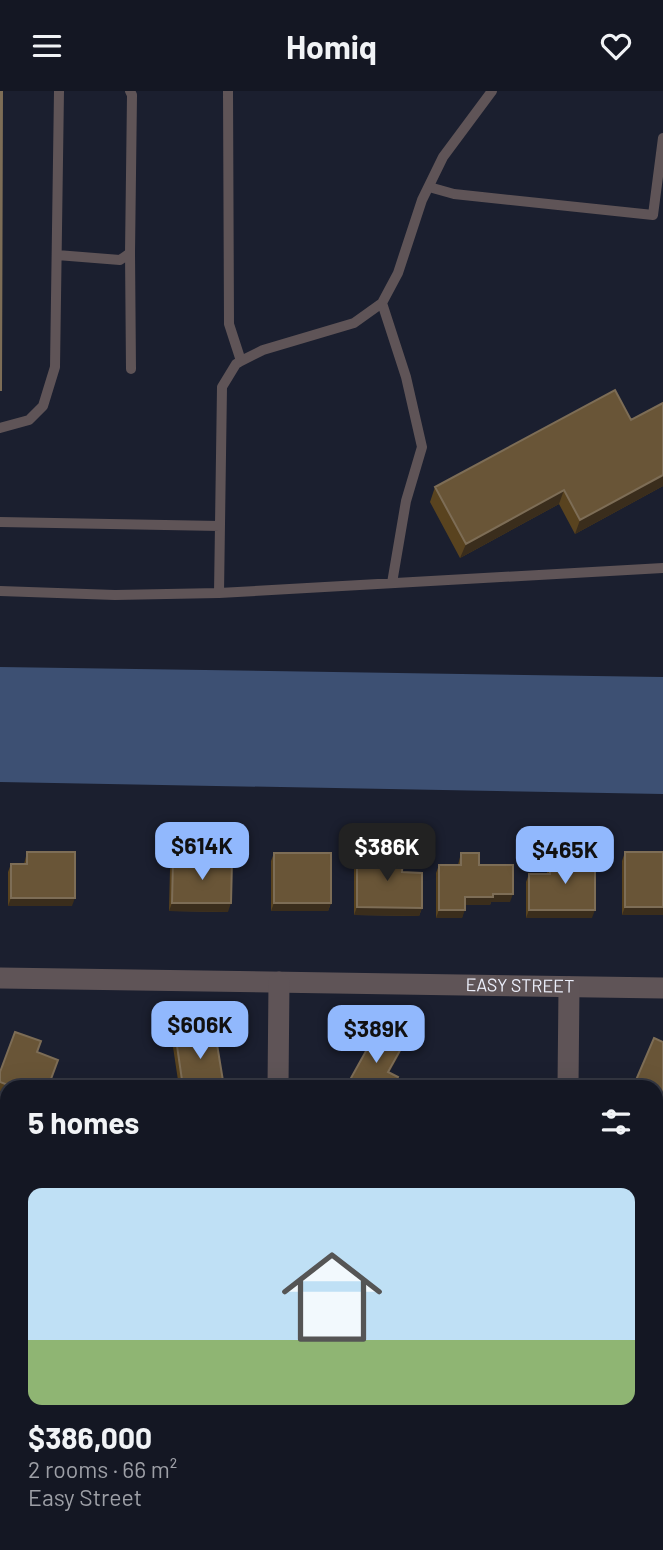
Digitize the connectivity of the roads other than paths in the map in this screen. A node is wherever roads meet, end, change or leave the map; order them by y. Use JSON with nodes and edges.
{"nodes":[{"id":1,"x":59,"y":91,"type":"edge"},
{"id":2,"x":130,"y":91,"type":"edge"},
{"id":3,"x":228,"y":91,"type":"edge"},
{"id":4,"x":492,"y":91,"type":"edge"},
{"id":5,"x":663,"y":138,"type":"edge"},
{"id":6,"x":429,"y":187,"type":"junction"},
{"id":7,"x":130,"y":254,"type":"junction"},
{"id":8,"x":57,"y":255,"type":"junction"},
{"id":9,"x":382,"y":303,"type":"junction"},
{"id":10,"x":241,"y":361,"type":"junction"},
{"id":11,"x":131,"y":369,"type":"dead end"},
{"id":12,"x":0,"y":428,"type":"edge"},
{"id":13,"x":0,"y":522,"type":"edge"},
{"id":14,"x":220,"y":526,"type":"junction"},
{"id":15,"x":663,"y":568,"type":"edge"},
{"id":16,"x":392,"y":583,"type":"junction"},
{"id":17,"x":0,"y":591,"type":"edge"},
{"id":18,"x":219,"y":593,"type":"junction"},
{"id":19,"x":0,"y":978,"type":"edge"},
{"id":20,"x":279,"y":982,"type":"junction"},
{"id":21,"x":569,"y":987,"type":"junction"},
{"id":22,"x":663,"y":988,"type":"edge"},
{"id":23,"x":278,"y":1080,"type":"edge"},
{"id":24,"x":568,"y":1080,"type":"edge"}],
"edges":[{"from":1,"to":8,"type":"lane"},
{"from":2,"to":7,"type":"lane"},
{"from":3,"to":10,"type":"lane"},
{"from":4,"to":6,"type":"lane"},
{"from":5,"to":6,"type":"lane"},
{"from":6,"to":9,"type":"lane"},
{"from":7,"to":8,"type":"lane"},
{"from":7,"to":11,"type":"lane"},
{"from":8,"to":12,"type":"lane"},
{"from":9,"to":10,"type":"lane"},
{"from":9,"to":16,"type":"lane"},
{"from":10,"to":14,"type":"lane"},
{"from":13,"to":14,"type":"lane"},
{"from":14,"to":18,"type":"lane"},
{"from":15,"to":16,"type":"lane"},
{"from":16,"to":18,"type":"lane"},
{"from":17,"to":18,"type":"lane"},
{"from":19,"to":20,"type":"street","name":"EASY STREET"},
{"from":20,"to":21,"type":"street","name":"EASY STREET"},
{"from":20,"to":23,"type":"street"},
{"from":21,"to":22,"type":"street","name":"EASY STREET"},
{"from":21,"to":24,"type":"street"}]}
